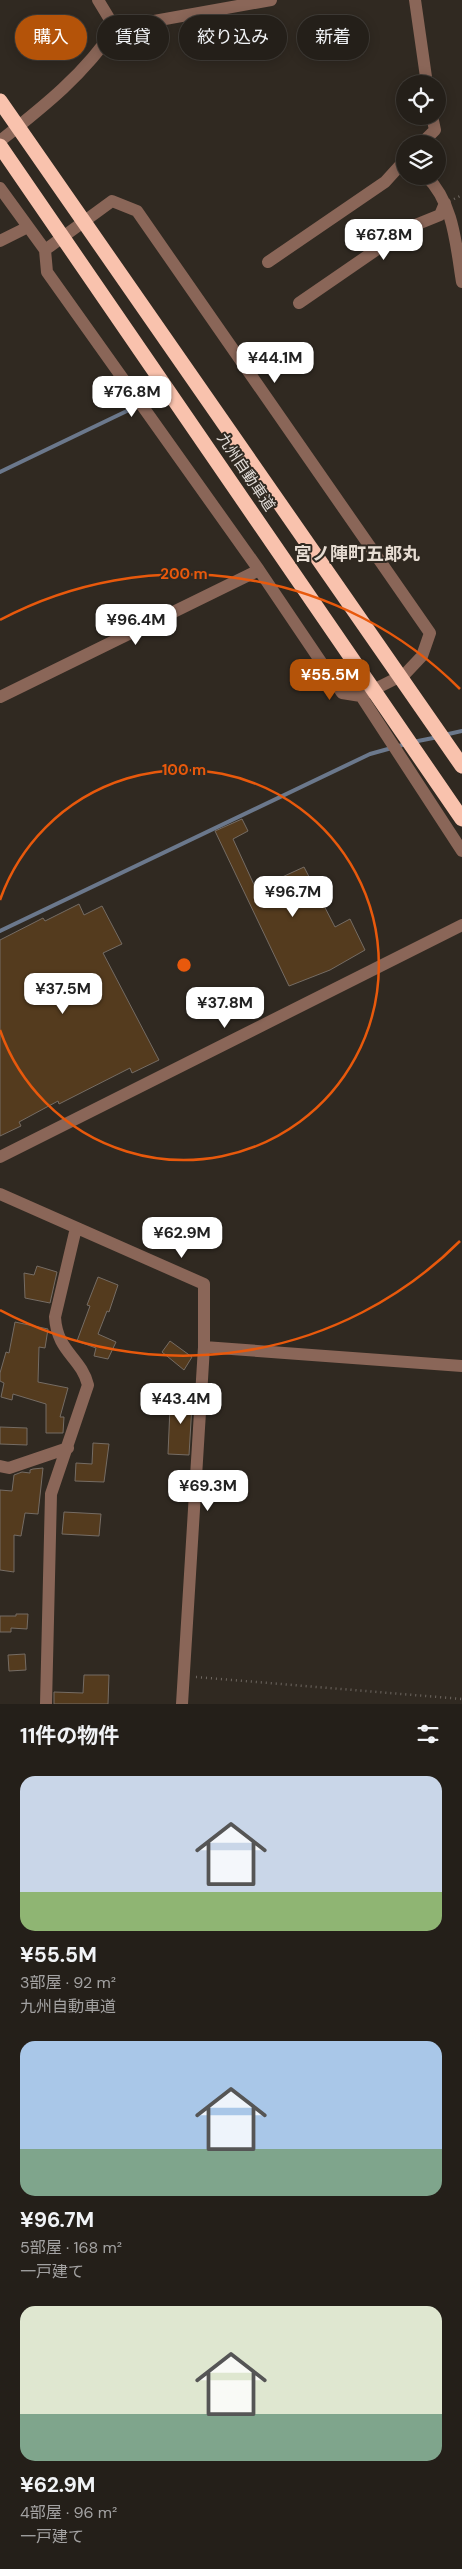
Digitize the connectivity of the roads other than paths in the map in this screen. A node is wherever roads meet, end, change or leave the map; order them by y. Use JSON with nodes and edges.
{"nodes":[{"id":1,"x":98,"y":0,"type":"edge"},
{"id":2,"x":271,"y":0,"type":"edge"},
{"id":3,"x":415,"y":0,"type":"edge"},
{"id":4,"x":107,"y":15,"type":"edge"},
{"id":5,"x":169,"y":18,"type":"edge"},
{"id":6,"x":97,"y":55,"type":"edge"},
{"id":7,"x":426,"y":75,"type":"edge"},
{"id":8,"x":2,"y":104,"type":"edge"},
{"id":9,"x":0,"y":141,"type":"edge"},
{"id":10,"x":0,"y":146,"type":"edge"},
{"id":11,"x":396,"y":170,"type":"edge"},
{"id":12,"x":432,"y":185,"type":"edge"},
{"id":13,"x":0,"y":188,"type":"edge"},
{"id":14,"x":445,"y":203,"type":"junction"},
{"id":15,"x":28,"y":227,"type":"junction"},
{"id":16,"x":0,"y":241,"type":"edge"},
{"id":17,"x":45,"y":250,"type":"junction"},
{"id":18,"x":268,"y":262,"type":"dead end"},
{"id":19,"x":462,"y":282,"type":"edge"},
{"id":20,"x":300,"y":303,"type":"dead end"},
{"id":21,"x":259,"y":570,"type":"junction"},
{"id":22,"x":361,"y":696,"type":"junction"},
{"id":23,"x":0,"y":697,"type":"edge"},
{"id":24,"x":462,"y":766,"type":"edge"},
{"id":25,"x":462,"y":819,"type":"edge"},
{"id":26,"x":462,"y":851,"type":"edge"},
{"id":27,"x":462,"y":925,"type":"edge"},
{"id":28,"x":0,"y":1157,"type":"edge"},
{"id":29,"x":0,"y":1194,"type":"edge"},
{"id":30,"x":76,"y":1228,"type":"junction"},
{"id":31,"x":204,"y":1347,"type":"junction"},
{"id":32,"x":462,"y":1366,"type":"edge"},
{"id":33,"x":68,"y":1448,"type":"junction"},
{"id":34,"x":0,"y":1466,"type":"edge"},
{"id":35,"x":46,"y":1704,"type":"edge"},
{"id":36,"x":182,"y":1704,"type":"edge"}],
"edges":[{"from":1,"to":4,"type":"street"},
{"from":2,"to":5,"type":"street"},
{"from":3,"to":7,"type":"street"},
{"from":6,"to":9,"type":"street"},
{"from":8,"to":24,"type":"highway","name":"九州自動車道"},
{"from":10,"to":25,"type":"highway","name":"九州自動車道"},
{"from":11,"to":18,"type":"street"},
{"from":12,"to":14,"type":"street"},
{"from":13,"to":15,"type":"street"},
{"from":14,"to":19,"type":"street"},
{"from":14,"to":20,"type":"street"},
{"from":15,"to":16,"type":"street"},
{"from":15,"to":17,"type":"street"},
{"from":17,"to":21,"type":"street"},
{"from":17,"to":22,"type":"street"},
{"from":21,"to":22,"type":"street"},
{"from":21,"to":23,"type":"street"},
{"from":22,"to":26,"type":"street"},
{"from":27,"to":28,"type":"street"},
{"from":29,"to":30,"type":"street"},
{"from":30,"to":31,"type":"street"},
{"from":30,"to":33,"type":"street"},
{"from":31,"to":32,"type":"street"},
{"from":31,"to":36,"type":"street"},
{"from":33,"to":34,"type":"street"},
{"from":33,"to":35,"type":"street"}]}
